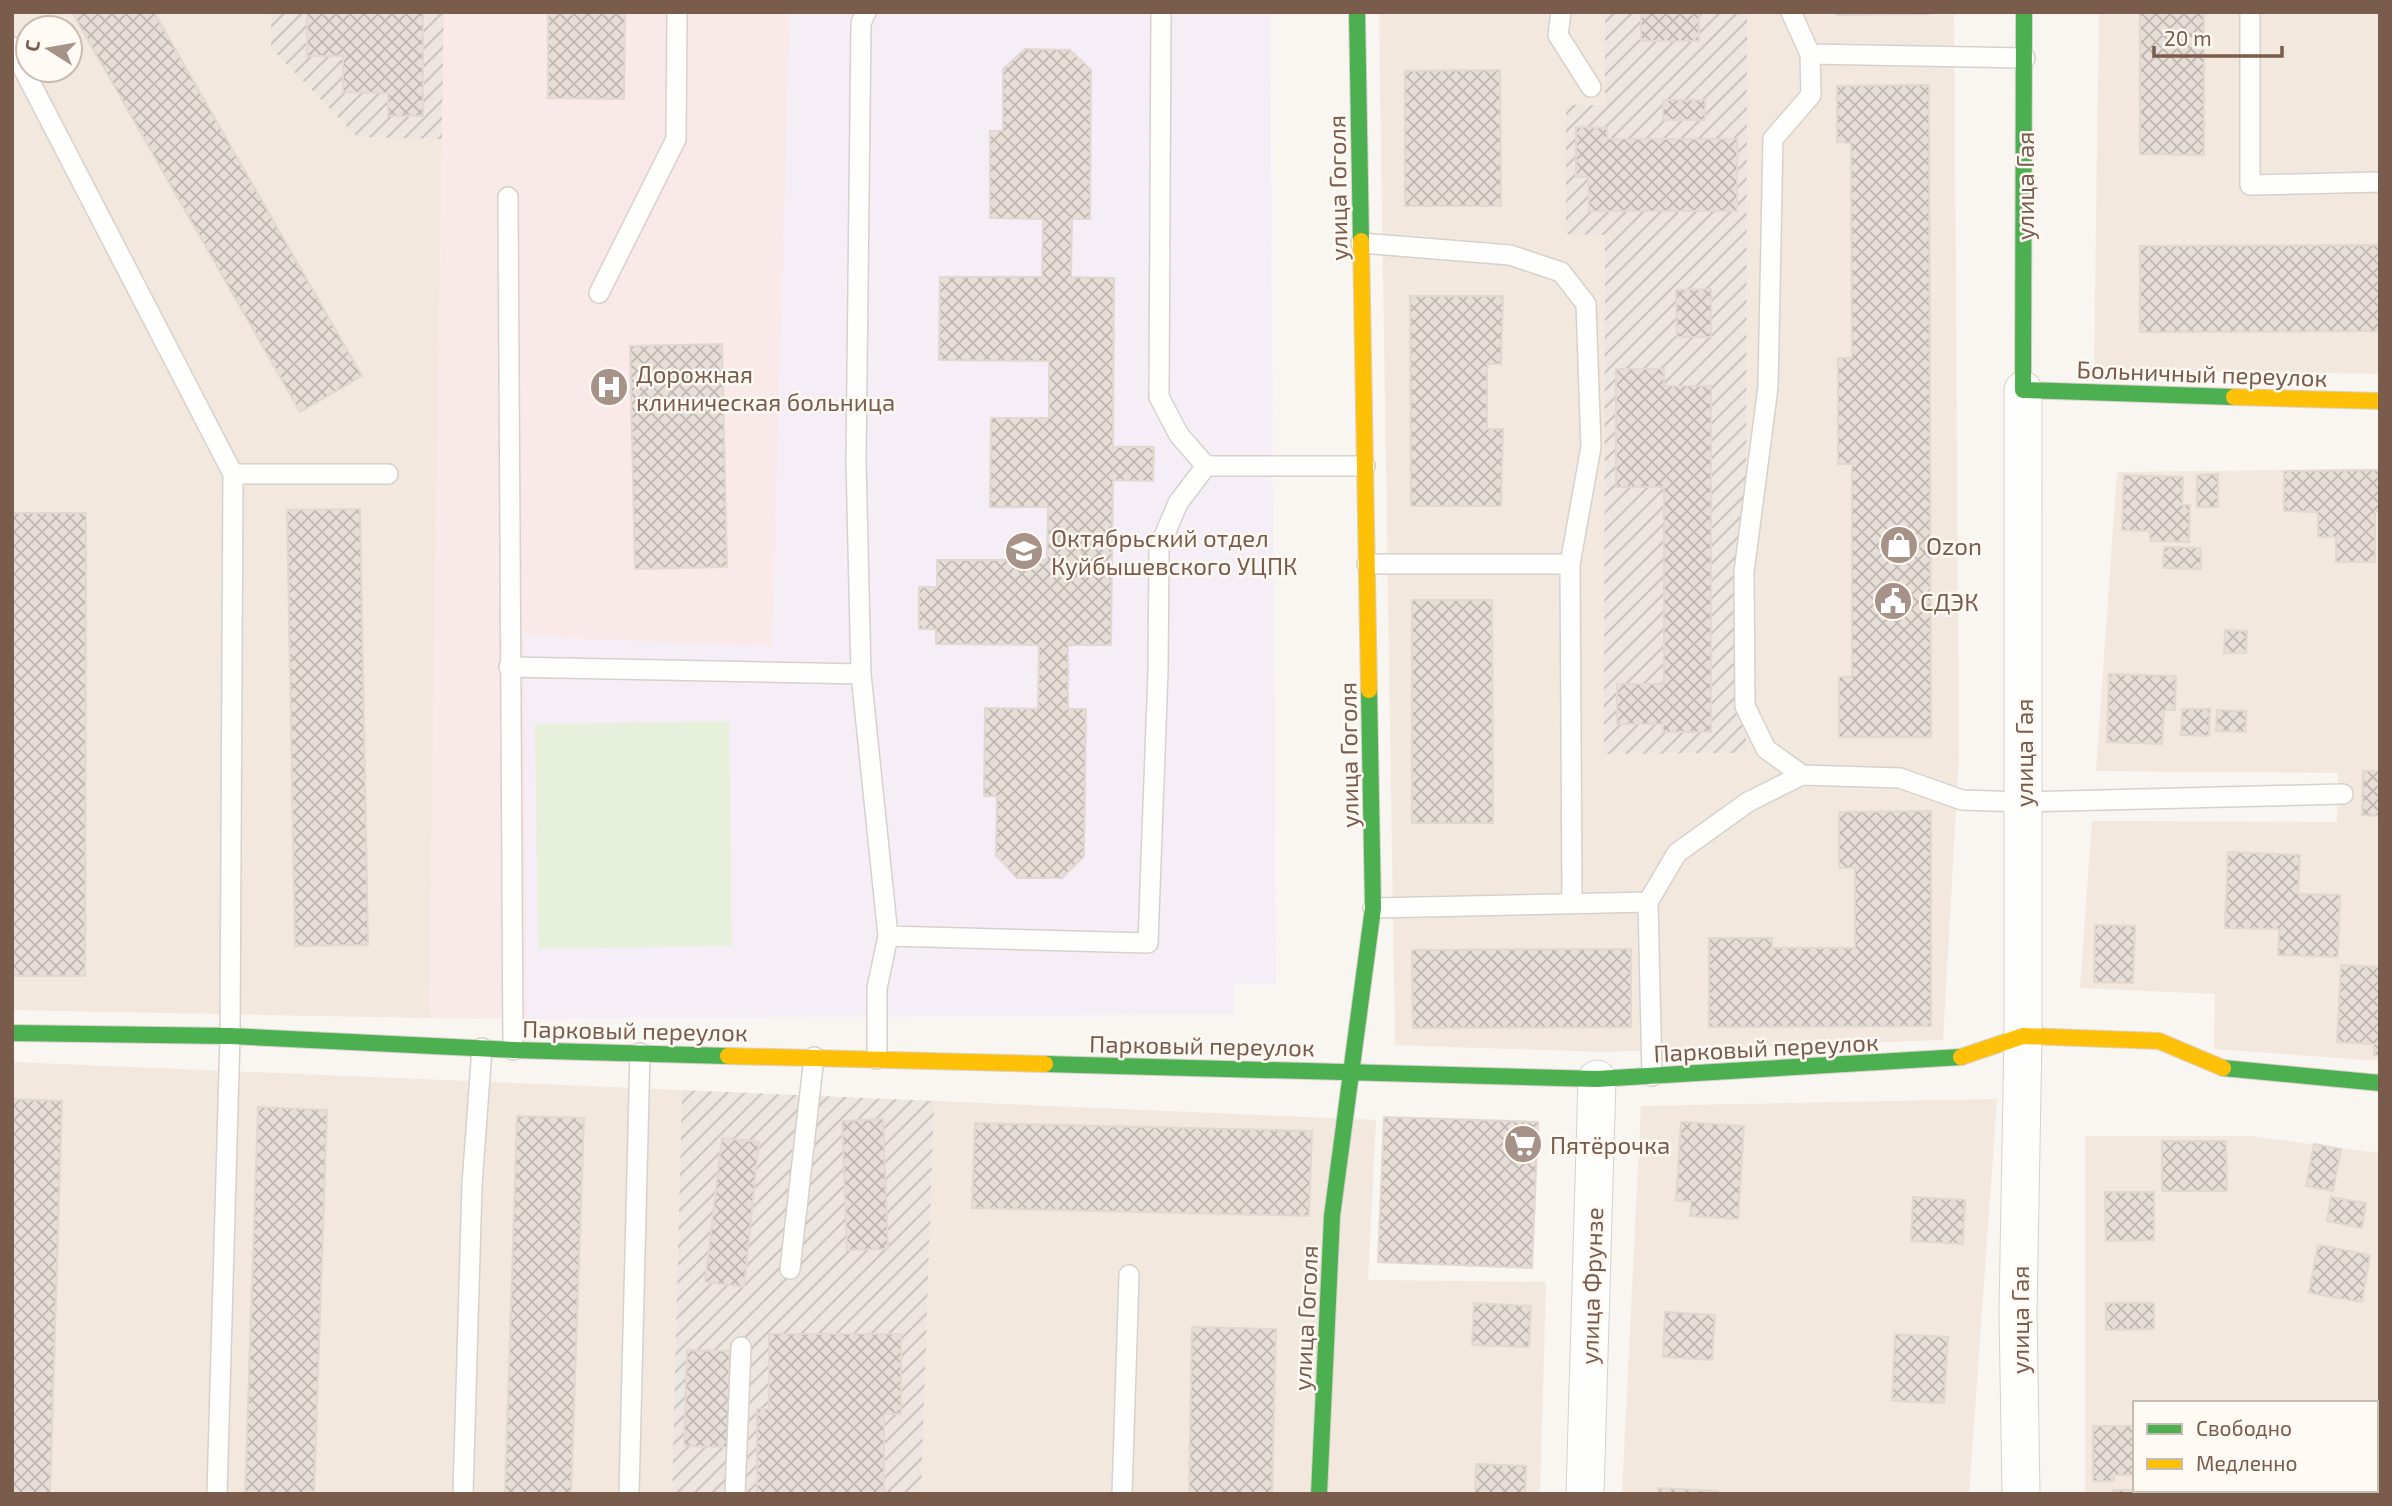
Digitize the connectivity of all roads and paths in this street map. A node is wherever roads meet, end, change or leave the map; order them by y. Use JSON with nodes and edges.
{"nodes":[{"id":1,"x":677,"y":12,"type":"edge"},
{"id":2,"x":866,"y":12,"type":"edge"},
{"id":3,"x":1161,"y":12,"type":"edge"},
{"id":4,"x":1357,"y":12,"type":"edge"},
{"id":5,"x":1561,"y":12,"type":"edge"},
{"id":6,"x":1791,"y":12,"type":"edge"},
{"id":7,"x":2024,"y":12,"type":"edge"},
{"id":8,"x":2250,"y":12,"type":"edge"},
{"id":9,"x":12,"y":47,"type":"edge"},
{"id":10,"x":1810,"y":54,"type":"junction"},
{"id":11,"x":2025,"y":58,"type":"junction"},
{"id":12,"x":1591,"y":87,"type":"dead end"},
{"id":13,"x":2380,"y":183,"type":"edge"},
{"id":14,"x":508,"y":197,"type":"dead end"},
{"id":15,"x":1361,"y":243,"type":"junction"},
{"id":16,"x":599,"y":293,"type":"dead end"},
{"id":17,"x":2023,"y":390,"type":"junction"},
{"id":18,"x":2380,"y":401,"type":"edge"},
{"id":19,"x":1206,"y":466,"type":"junction"},
{"id":20,"x":1365,"y":466,"type":"junction"},
{"id":21,"x":233,"y":474,"type":"junction"},
{"id":22,"x":388,"y":474,"type":"dead end"},
{"id":23,"x":1367,"y":564,"type":"junction"},
{"id":24,"x":1570,"y":564,"type":"junction"},
{"id":25,"x":509,"y":667,"type":"junction"},
{"id":26,"x":861,"y":674,"type":"junction"},
{"id":27,"x":1802,"y":775,"type":"junction"},
{"id":28,"x":2343,"y":794,"type":"dead end"},
{"id":29,"x":2023,"y":802,"type":"junction"},
{"id":30,"x":1648,"y":902,"type":"junction"},
{"id":31,"x":1572,"y":904,"type":"junction"},
{"id":32,"x":1373,"y":908,"type":"junction"},
{"id":33,"x":888,"y":936,"type":"junction"},
{"id":34,"x":12,"y":1033,"type":"edge"},
{"id":35,"x":230,"y":1036,"type":"junction"},
{"id":36,"x":2023,"y":1036,"type":"junction"},
{"id":37,"x":482,"y":1048,"type":"junction"},
{"id":38,"x":513,"y":1050,"type":"junction"},
{"id":39,"x":640,"y":1053,"type":"junction"},
{"id":40,"x":814,"y":1058,"type":"junction"},
{"id":41,"x":877,"y":1059,"type":"junction"},
{"id":42,"x":1352,"y":1072,"type":"junction"},
{"id":43,"x":1652,"y":1076,"type":"junction"},
{"id":44,"x":1597,"y":1079,"type":"junction"},
{"id":45,"x":2380,"y":1083,"type":"edge"},
{"id":46,"x":790,"y":1269,"type":"dead end"},
{"id":47,"x":1129,"y":1275,"type":"dead end"},
{"id":48,"x":741,"y":1347,"type":"dead end"},
{"id":49,"x":217,"y":1494,"type":"edge"},
{"id":50,"x":463,"y":1494,"type":"edge"},
{"id":51,"x":629,"y":1494,"type":"edge"},
{"id":52,"x":735,"y":1494,"type":"edge"},
{"id":53,"x":1122,"y":1494,"type":"edge"},
{"id":54,"x":1319,"y":1494,"type":"edge"},
{"id":55,"x":1585,"y":1494,"type":"edge"},
{"id":56,"x":2021,"y":1494,"type":"edge"}],
"edges":[{"from":1,"to":16,"type":"lane"},
{"from":2,"to":26,"type":"lane"},
{"from":3,"to":19,"type":"lane"},
{"from":4,"to":15,"type":"street","name":"улица Гоголя"},
{"from":5,"to":12,"type":"lane"},
{"from":6,"to":10,"type":"lane"},
{"from":7,"to":11,"type":"street","name":"улица Гая"},
{"from":8,"to":13,"type":"lane"},
{"from":9,"to":21,"type":"lane"},
{"from":10,"to":11,"type":"lane"},
{"from":10,"to":27,"type":"lane"},
{"from":11,"to":17,"type":"street","name":"улица Гая"},
{"from":14,"to":25,"type":"lane"},
{"from":15,"to":20,"type":"street","name":"улица Гоголя"},
{"from":15,"to":24,"type":"lane"},
{"from":17,"to":18,"type":"street","name":"Больничный переулок"},
{"from":17,"to":29,"type":"street","name":"улица Гая"},
{"from":19,"to":20,"type":"lane"},
{"from":19,"to":33,"type":"lane"},
{"from":20,"to":23,"type":"street","name":"улица Гоголя"},
{"from":21,"to":22,"type":"lane"},
{"from":21,"to":35,"type":"lane"},
{"from":23,"to":24,"type":"lane"},
{"from":23,"to":32,"type":"street","name":"улица Гоголя"},
{"from":24,"to":31,"type":"lane"},
{"from":25,"to":26,"type":"lane"},
{"from":25,"to":38,"type":"lane"},
{"from":26,"to":33,"type":"lane"},
{"from":27,"to":29,"type":"lane"},
{"from":27,"to":30,"type":"lane"},
{"from":28,"to":29,"type":"lane"},
{"from":29,"to":36,"type":"street","name":"улица Гая"},
{"from":30,"to":31,"type":"lane"},
{"from":30,"to":43,"type":"lane"},
{"from":31,"to":32,"type":"lane"},
{"from":32,"to":42,"type":"street","name":"улица Гоголя"},
{"from":33,"to":41,"type":"lane"},
{"from":34,"to":35,"type":"street","name":"Парковый переулок"},
{"from":35,"to":37,"type":"street","name":"Парковый переулок"},
{"from":35,"to":49,"type":"lane"},
{"from":36,"to":43,"type":"street","name":"Парковый переулок"},
{"from":36,"to":45,"type":"street","name":"Парковый переулок"},
{"from":36,"to":56,"type":"street","name":"улица Гая"},
{"from":37,"to":38,"type":"street","name":"Парковый переулок"},
{"from":37,"to":50,"type":"lane"},
{"from":38,"to":39,"type":"street","name":"Парковый переулок"},
{"from":39,"to":40,"type":"street","name":"Парковый переулок"},
{"from":39,"to":51,"type":"lane"},
{"from":40,"to":41,"type":"street","name":"Парковый переулок"},
{"from":40,"to":46,"type":"lane"},
{"from":41,"to":42,"type":"street","name":"Парковый переулок"},
{"from":42,"to":44,"type":"street","name":"Парковый переулок"},
{"from":42,"to":54,"type":"street","name":"улица Гоголя"},
{"from":43,"to":44,"type":"street","name":"Парковый переулок"},
{"from":44,"to":55,"type":"street","name":"улица Фрунзе"},
{"from":47,"to":53,"type":"lane"},
{"from":48,"to":52,"type":"lane"}]}
